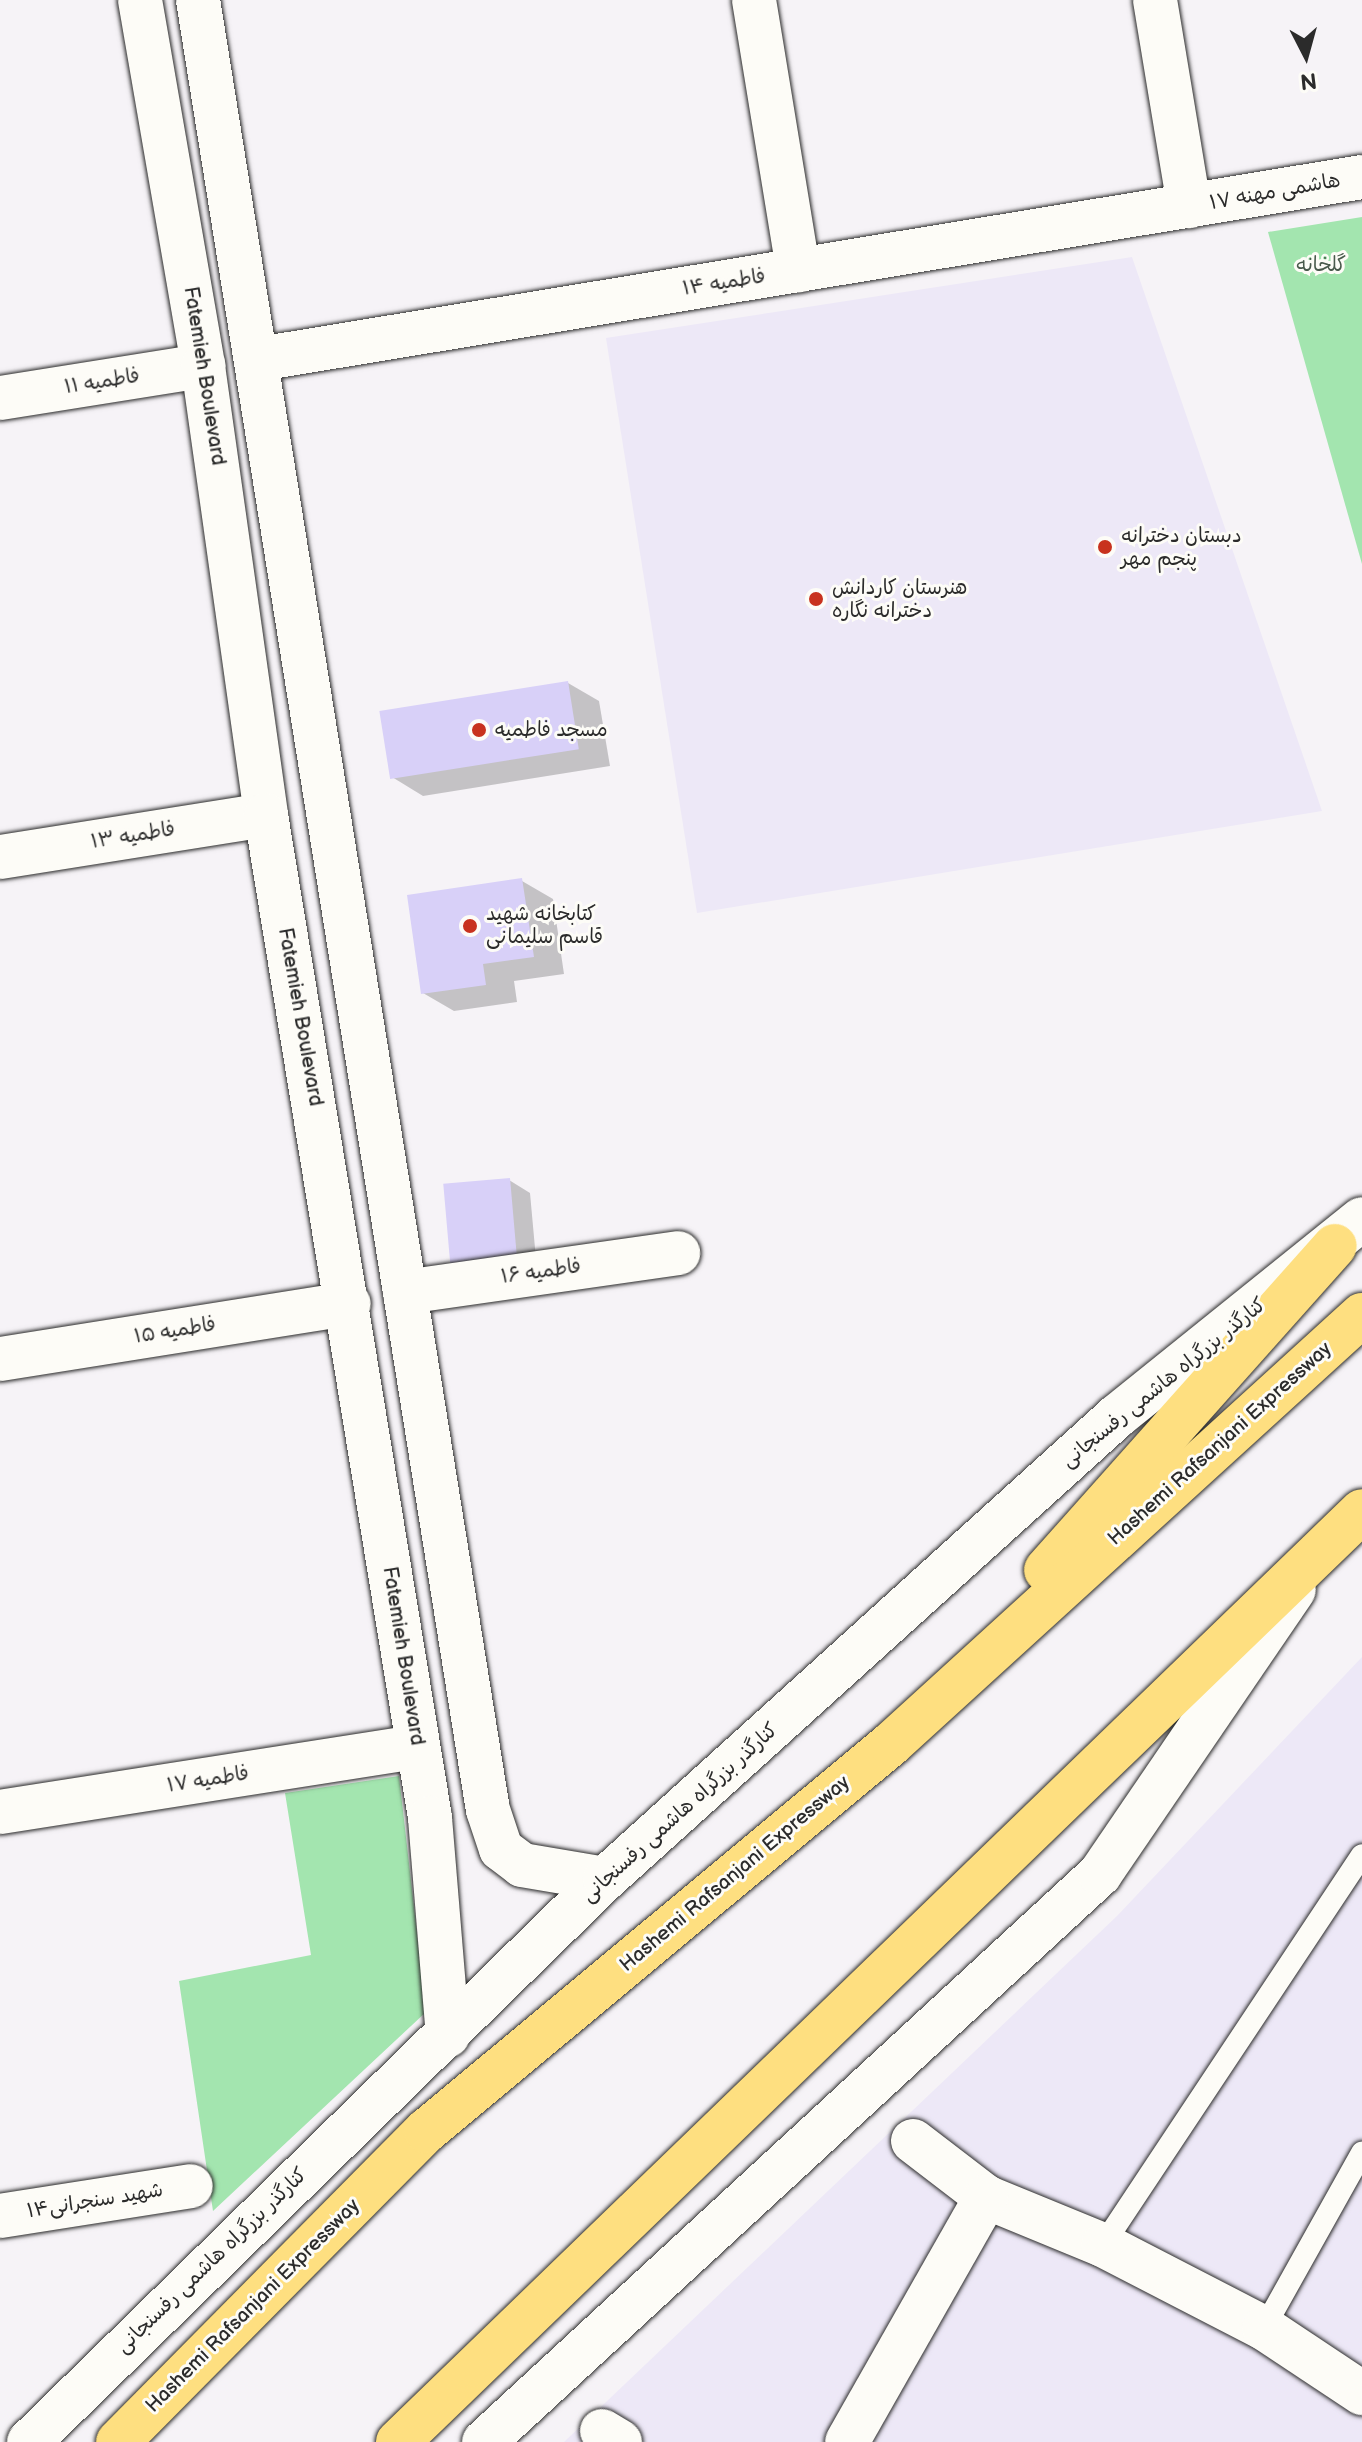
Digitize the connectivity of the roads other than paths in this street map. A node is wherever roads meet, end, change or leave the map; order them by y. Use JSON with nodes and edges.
{"nodes":[{"id":1,"x":140,"y":0,"type":"edge"},
{"id":2,"x":198,"y":0,"type":"edge"},
{"id":3,"x":754,"y":0,"type":"edge"},
{"id":4,"x":1155,"y":0,"type":"edge"},
{"id":5,"x":1362,"y":177,"type":"edge"},
{"id":6,"x":1189,"y":206,"type":"junction"},
{"id":7,"x":798,"y":270,"type":"junction"},
{"id":8,"x":259,"y":359,"type":"junction"},
{"id":9,"x":203,"y":366,"type":"junction"},
{"id":10,"x":0,"y":398,"type":"edge"},
{"id":11,"x":266,"y":815,"type":"junction"},
{"id":12,"x":0,"y":857,"type":"edge"},
{"id":13,"x":1348,"y":1232,"type":"edge"},
{"id":14,"x":678,"y":1253,"type":"dead end"},
{"id":15,"x":405,"y":1292,"type":"junction"},
{"id":16,"x":349,"y":1304,"type":"junction"},
{"id":17,"x":1362,"y":1315,"type":"edge"},
{"id":18,"x":0,"y":1359,"type":"edge"},
{"id":19,"x":1362,"y":1511,"type":"edge"},
{"id":20,"x":1362,"y":1535,"type":"edge"},
{"id":21,"x":1321,"y":1550,"type":"junction"},
{"id":22,"x":891,"y":1744,"type":"junction"},
{"id":23,"x":416,"y":1747,"type":"junction"},
{"id":24,"x":488,"y":1810,"type":"junction"},
{"id":25,"x":0,"y":1812,"type":"edge"},
{"id":26,"x":430,"y":1818,"type":"junction"},
{"id":27,"x":1362,"y":1855,"type":"edge"},
{"id":28,"x":605,"y":1879,"type":"junction"},
{"id":29,"x":448,"y":2035,"type":"junction"},
{"id":30,"x":913,"y":2141,"type":"dead end"},
{"id":31,"x":1362,"y":2153,"type":"edge"},
{"id":32,"x":191,"y":2186,"type":"dead end"},
{"id":33,"x":986,"y":2197,"type":"junction"},
{"id":34,"x":0,"y":2216,"type":"edge"},
{"id":35,"x":1103,"y":2245,"type":"junction"},
{"id":36,"x":1264,"y":2328,"type":"junction"},
{"id":37,"x":1362,"y":2393,"type":"edge"},
{"id":38,"x":29,"y":2442,"type":"edge"},
{"id":39,"x":118,"y":2442,"type":"edge"},
{"id":40,"x":398,"y":2442,"type":"edge"},
{"id":41,"x":484,"y":2442,"type":"edge"},
{"id":42,"x":847,"y":2442,"type":"edge"}],
"edges":[{"from":1,"to":9,"type":"street","name":"Fatemieh Boulevard"},
{"from":2,"to":8,"type":"street"},
{"from":3,"to":7,"type":"street"},
{"from":4,"to":6,"type":"street"},
{"from":5,"to":6,"type":"street","name":"هاشمی مهنه ۱۷"},
{"from":6,"to":7,"type":"street","name":"فاطمیه ۱۴"},
{"from":7,"to":8,"type":"street","name":"فاطمیه ۱۴"},
{"from":8,"to":15,"type":"street"},
{"from":9,"to":10,"type":"street","name":"فاطمیه ۱۱"},
{"from":9,"to":11,"type":"street","name":"Fatemieh Boulevard"},
{"from":11,"to":12,"type":"street","name":"فاطمیه ۱۳"},
{"from":11,"to":16,"type":"street","name":"Fatemieh Boulevard"},
{"from":13,"to":22,"type":"highway"},
{"from":13,"to":28,"type":"street","name":"کنارگذر بزرگراه هاشمی رفسنجانی"},
{"from":14,"to":15,"type":"street","name":"فاطمیه ۱۶"},
{"from":15,"to":24,"type":"street"},
{"from":16,"to":18,"type":"street","name":"فاطمیه ۱۵"},
{"from":16,"to":23,"type":"street","name":"Fatemieh Boulevard"},
{"from":17,"to":22,"type":"highway","name":"Hashemi Rafsanjani Expressway"},
{"from":19,"to":21,"type":"highway"},
{"from":20,"to":21,"type":"lane"},
{"from":21,"to":40,"type":"highway"},
{"from":21,"to":41,"type":"street"},
{"from":22,"to":39,"type":"highway","name":"Hashemi Rafsanjani Expressway"},
{"from":23,"to":25,"type":"street","name":"فاطمیه ۱۷"},
{"from":23,"to":26,"type":"street","name":"Fatemieh Boulevard"},
{"from":24,"to":26,"type":"street"},
{"from":24,"to":28,"type":"street"},
{"from":26,"to":29,"type":"street","name":"Fatemieh Boulevard"},
{"from":27,"to":35,"type":"lane"},
{"from":28,"to":29,"type":"street","name":"کنارگذر بزرگراه هاشمی رفسنجانی"},
{"from":29,"to":38,"type":"street","name":"کنارگذر بزرگراه هاشمی رفسنجانی"},
{"from":30,"to":33,"type":"street"},
{"from":31,"to":36,"type":"lane"},
{"from":32,"to":34,"type":"street","name":"شهید سنجرانی۱۴"},
{"from":33,"to":35,"type":"street"},
{"from":33,"to":42,"type":"street"},
{"from":35,"to":36,"type":"street"},
{"from":36,"to":37,"type":"street"}]}
